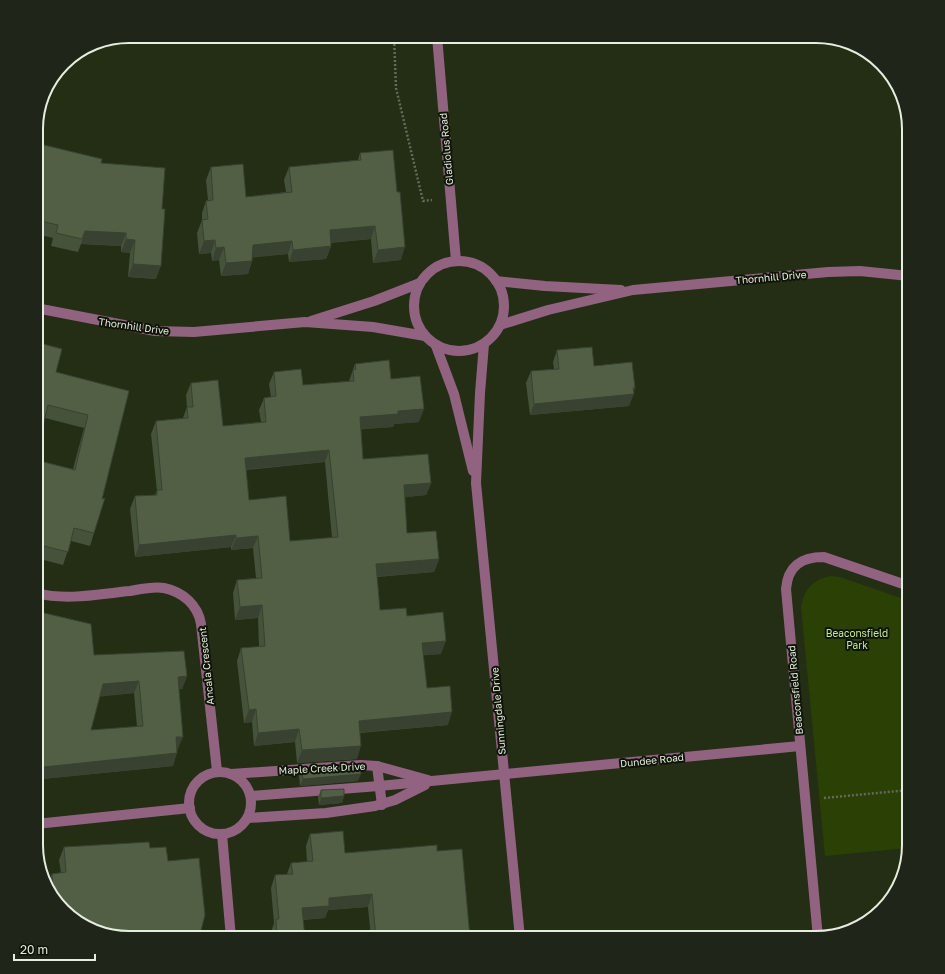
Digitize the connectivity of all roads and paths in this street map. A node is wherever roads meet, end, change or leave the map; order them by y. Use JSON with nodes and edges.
{"nodes":[{"id":1,"x":394,"y":43,"type":"edge"},
{"id":2,"x":438,"y":43,"type":"edge"},
{"id":3,"x":450,"y":199,"type":"junction"},
{"id":4,"x":456,"y":261,"type":"junction"},
{"id":5,"x":902,"y":275,"type":"edge"},
{"id":6,"x":496,"y":281,"type":"junction"},
{"id":7,"x":420,"y":283,"type":"junction"},
{"id":8,"x":633,"y":290,"type":"junction"},
{"id":9,"x":43,"y":309,"type":"edge"},
{"id":10,"x":305,"y":322,"type":"junction"},
{"id":11,"x":500,"y":325,"type":"junction"},
{"id":12,"x":425,"y":336,"type":"junction"},
{"id":13,"x":484,"y":344,"type":"junction"},
{"id":14,"x":436,"y":346,"type":"junction"},
{"id":15,"x":476,"y":483,"type":"junction"},
{"id":16,"x":902,"y":584,"type":"edge"},
{"id":17,"x":43,"y":595,"type":"edge"},
{"id":18,"x":800,"y":746,"type":"junction"},
{"id":19,"x":377,"y":766,"type":"junction"},
{"id":20,"x":217,"y":771,"type":"junction"},
{"id":21,"x":231,"y":774,"type":"junction"},
{"id":22,"x":504,"y":775,"type":"junction"},
{"id":23,"x":434,"y":781,"type":"junction"},
{"id":24,"x":379,"y":786,"type":"junction"},
{"id":25,"x":902,"y":791,"type":"edge"},
{"id":26,"x":251,"y":796,"type":"junction"},
{"id":27,"x":805,"y":800,"type":"junction"},
{"id":28,"x":382,"y":805,"type":"junction"},
{"id":29,"x":190,"y":808,"type":"junction"},
{"id":30,"x":248,"y":818,"type":"junction"},
{"id":31,"x":43,"y":823,"type":"edge"},
{"id":32,"x":222,"y":834,"type":"junction"},
{"id":33,"x":230,"y":931,"type":"edge"},
{"id":34,"x":519,"y":931,"type":"edge"},
{"id":35,"x":817,"y":931,"type":"edge"}],
"edges":[{"from":1,"to":3,"type":"path"},
{"from":2,"to":3,"type":"street","name":"Gladiolus Road"},
{"from":3,"to":4,"type":"street","name":"Gladiolus Road"},
{"from":4,"to":6,"type":"street"},
{"from":4,"to":7,"type":"street"},
{"from":5,"to":8,"type":"street","name":"Thornhill Drive"},
{"from":6,"to":8,"type":"street","name":"Thornhill Drive"},
{"from":6,"to":11,"type":"street"},
{"from":7,"to":10,"type":"street","name":"Thornhill Drive"},
{"from":7,"to":12,"type":"street"},
{"from":8,"to":11,"type":"street","name":"Thornhill Drive"},
{"from":9,"to":10,"type":"street","name":"Thornhill Drive"},
{"from":10,"to":12,"type":"street","name":"Thornhill Drive"},
{"from":11,"to":13,"type":"street"},
{"from":12,"to":14,"type":"street"},
{"from":13,"to":14,"type":"street"},
{"from":13,"to":15,"type":"street","name":"Sunningdale Drive"},
{"from":14,"to":15,"type":"street","name":"Sunningdale Drive"},
{"from":15,"to":22,"type":"street","name":"Sunningdale Drive"},
{"from":16,"to":18,"type":"street","name":"Beaconsfield Road"},
{"from":17,"to":20,"type":"street","name":"Ancala Crescent"},
{"from":18,"to":22,"type":"street","name":"Dundee Road"},
{"from":18,"to":27,"type":"street","name":"Beaconsfield Road"},
{"from":19,"to":21,"type":"street","name":"Maple Creek Drive"},
{"from":19,"to":23,"type":"street","name":"Maple Creek Drive"},
{"from":19,"to":24,"type":"street"},
{"from":20,"to":21,"type":"street"},
{"from":20,"to":29,"type":"street"},
{"from":21,"to":26,"type":"street"},
{"from":22,"to":23,"type":"street","name":"Maple Creek Drive"},
{"from":22,"to":34,"type":"street","name":"Sunningdale Drive"},
{"from":23,"to":24,"type":"street","name":"Maple Creek Drive"},
{"from":23,"to":28,"type":"street"},
{"from":24,"to":26,"type":"street","name":"Maple Creek Drive"},
{"from":24,"to":28,"type":"street"},
{"from":25,"to":27,"type":"path"},
{"from":26,"to":30,"type":"street"},
{"from":27,"to":35,"type":"street","name":"Beaconsfield Road"},
{"from":28,"to":30,"type":"street"},
{"from":29,"to":31,"type":"street"},
{"from":29,"to":32,"type":"street"},
{"from":30,"to":32,"type":"street"},
{"from":32,"to":33,"type":"street"}]}
